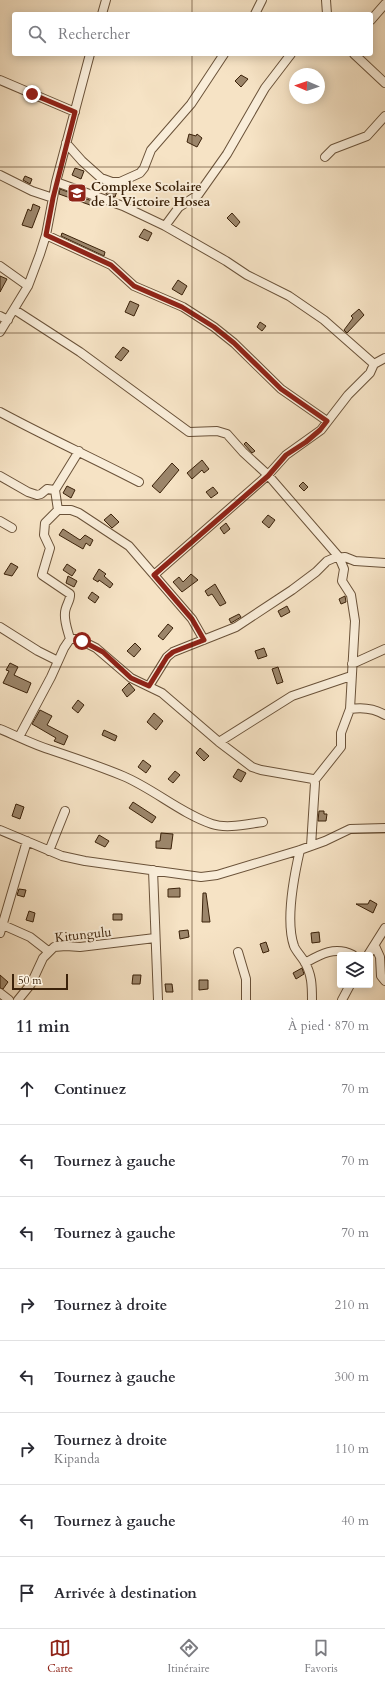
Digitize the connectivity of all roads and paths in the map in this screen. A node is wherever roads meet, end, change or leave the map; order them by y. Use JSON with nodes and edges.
{"nodes":[{"id":1,"x":106,"y":0,"type":"edge"},
{"id":2,"x":262,"y":0,"type":"edge"},
{"id":3,"x":326,"y":0,"type":"edge"},
{"id":4,"x":385,"y":4,"type":"edge"},
{"id":5,"x":103,"y":12,"type":"edge"},
{"id":6,"x":256,"y":12,"type":"edge"},
{"id":7,"x":327,"y":12,"type":"edge"},
{"id":8,"x":373,"y":18,"type":"edge"},
{"id":9,"x":89,"y":56,"type":"edge"},
{"id":10,"x":223,"y":56,"type":"edge"},
{"id":11,"x":289,"y":56,"type":"edge"},
{"id":12,"x":356,"y":56,"type":"edge"},
{"id":13,"x":0,"y":80,"type":"edge"},
{"id":14,"x":385,"y":82,"type":"edge"},
{"id":15,"x":75,"y":112,"type":"junction"},
{"id":16,"x":385,"y":116,"type":"edge"},
{"id":17,"x":66,"y":143,"type":"junction"},
{"id":18,"x":324,"y":157,"type":"dead end"},
{"id":19,"x":0,"y":175,"type":"edge"},
{"id":20,"x":56,"y":182,"type":"junction"},
{"id":21,"x":53,"y":198,"type":"junction"},
{"id":22,"x":165,"y":226,"type":"junction"},
{"id":23,"x":46,"y":235,"type":"junction"},
{"id":24,"x":0,"y":266,"type":"edge"},
{"id":25,"x":28,"y":286,"type":"junction"},
{"id":26,"x":14,"y":310,"type":"junction"},
{"id":27,"x":0,"y":316,"type":"edge"},
{"id":28,"x":8,"y":320,"type":"junction"},
{"id":29,"x":0,"y":332,"type":"edge"},
{"id":30,"x":385,"y":358,"type":"edge"},
{"id":31,"x":374,"y":364,"type":"junction"},
{"id":32,"x":0,"y":412,"type":"edge"},
{"id":33,"x":327,"y":421,"type":"junction"},
{"id":34,"x":79,"y":451,"type":"junction"},
{"id":35,"x":0,"y":476,"type":"edge"},
{"id":36,"x":268,"y":476,"type":"junction"},
{"id":37,"x":139,"y":482,"type":"dead end"},
{"id":38,"x":55,"y":490,"type":"junction"},
{"id":39,"x":58,"y":510,"type":"junction"},
{"id":40,"x":0,"y":521,"type":"edge"},
{"id":41,"x":12,"y":528,"type":"dead end"},
{"id":42,"x":339,"y":557,"type":"junction"},
{"id":43,"x":385,"y":563,"type":"edge"},
{"id":44,"x":154,"y":575,"type":"junction"},
{"id":45,"x":0,"y":627,"type":"edge"},
{"id":46,"x":70,"y":639,"type":"junction"},
{"id":47,"x":204,"y":640,"type":"junction"},
{"id":48,"x":385,"y":649,"type":"edge"},
{"id":49,"x":58,"y":661,"type":"junction"},
{"id":50,"x":352,"y":664,"type":"junction"},
{"id":51,"x":351,"y":676,"type":"junction"},
{"id":52,"x":149,"y":686,"type":"junction"},
{"id":53,"x":350,"y":709,"type":"junction"},
{"id":54,"x":385,"y":715,"type":"edge"},
{"id":55,"x":0,"y":729,"type":"edge"},
{"id":56,"x":19,"y":737,"type":"junction"},
{"id":57,"x":219,"y":742,"type":"junction"},
{"id":58,"x":314,"y":781,"type":"junction"},
{"id":59,"x":65,"y":811,"type":"dead end"},
{"id":60,"x":263,"y":822,"type":"dead end"},
{"id":61,"x":385,"y":828,"type":"edge"},
{"id":62,"x":0,"y":830,"type":"edge"},
{"id":63,"x":27,"y":841,"type":"junction"},
{"id":64,"x":311,"y":846,"type":"junction"},
{"id":65,"x":300,"y":850,"type":"junction"},
{"id":66,"x":49,"y":851,"type":"junction"},
{"id":67,"x":153,"y":870,"type":"junction"},
{"id":68,"x":1,"y":928,"type":"edge"},
{"id":69,"x":385,"y":928,"type":"edge"},
{"id":70,"x":155,"y":938,"type":"junction"},
{"id":71,"x":375,"y":946,"type":"junction"},
{"id":72,"x":48,"y":951,"type":"junction"},
{"id":73,"x":238,"y":952,"type":"dead end"},
{"id":74,"x":345,"y":952,"type":"edge"},
{"id":75,"x":370,"y":952,"type":"edge"},
{"id":76,"x":305,"y":963,"type":"junction"},
{"id":77,"x":385,"y":981,"type":"edge"},
{"id":78,"x":348,"y":988,"type":"edge"},
{"id":79,"x":0,"y":993,"type":"edge"},
{"id":80,"x":9,"y":1000,"type":"edge"},
{"id":81,"x":18,"y":1000,"type":"edge"},
{"id":82,"x":158,"y":1000,"type":"edge"},
{"id":83,"x":246,"y":1000,"type":"edge"},
{"id":84,"x":312,"y":1000,"type":"edge"},
{"id":85,"x":342,"y":1000,"type":"edge"}],
"edges":[{"from":1,"to":5,"type":"street"},
{"from":2,"to":6,"type":"street"},
{"from":3,"to":7,"type":"street"},
{"from":4,"to":8,"type":"street"},
{"from":9,"to":15,"type":"street"},
{"from":10,"to":17,"type":"street"},
{"from":11,"to":22,"type":"street"},
{"from":12,"to":14,"type":"street"},
{"from":13,"to":15,"type":"street"},
{"from":15,"to":17,"type":"street"},
{"from":16,"to":18,"type":"street"},
{"from":17,"to":20,"type":"street"},
{"from":19,"to":21,"type":"street"},
{"from":20,"to":21,"type":"street"},
{"from":20,"to":22,"type":"street"},
{"from":21,"to":23,"type":"street"},
{"from":22,"to":31,"type":"street"},
{"from":23,"to":25,"type":"street"},
{"from":23,"to":33,"type":"street"},
{"from":24,"to":25,"type":"street"},
{"from":25,"to":26,"type":"street"},
{"from":26,"to":28,"type":"street"},
{"from":26,"to":36,"type":"street"},
{"from":27,"to":28,"type":"street"},
{"from":28,"to":29,"type":"street"},
{"from":30,"to":31,"type":"street"},
{"from":31,"to":33,"type":"street"},
{"from":32,"to":34,"type":"street"},
{"from":33,"to":36,"type":"street"},
{"from":34,"to":37,"type":"street"},
{"from":34,"to":38,"type":"street"},
{"from":35,"to":38,"type":"street"},
{"from":36,"to":42,"type":"street"},
{"from":36,"to":44,"type":"street"},
{"from":38,"to":39,"type":"street"},
{"from":39,"to":44,"type":"street"},
{"from":39,"to":46,"type":"street"},
{"from":40,"to":41,"type":"street"},
{"from":42,"to":43,"type":"street"},
{"from":42,"to":47,"type":"street"},
{"from":42,"to":50,"type":"street"},
{"from":44,"to":47,"type":"street"},
{"from":45,"to":49,"type":"street"},
{"from":46,"to":49,"type":"street"},
{"from":46,"to":52,"type":"street"},
{"from":47,"to":52,"type":"street"},
{"from":48,"to":50,"type":"street"},
{"from":49,"to":56,"type":"street"},
{"from":50,"to":51,"type":"street"},
{"from":51,"to":53,"type":"street"},
{"from":51,"to":57,"type":"street"},
{"from":52,"to":57,"type":"street"},
{"from":53,"to":54,"type":"street"},
{"from":53,"to":58,"type":"street"},
{"from":55,"to":56,"type":"street"},
{"from":56,"to":60,"type":"street"},
{"from":57,"to":58,"type":"street"},
{"from":58,"to":64,"type":"street"},
{"from":59,"to":66,"type":"street"},
{"from":61,"to":64,"type":"street"},
{"from":62,"to":63,"type":"street"},
{"from":63,"to":66,"type":"street"},
{"from":63,"to":68,"type":"street"},
{"from":64,"to":65,"type":"street"},
{"from":65,"to":67,"type":"street"},
{"from":65,"to":76,"type":"street"},
{"from":66,"to":67,"type":"street"},
{"from":67,"to":70,"type":"street"},
{"from":68,"to":72,"type":"street"},
{"from":69,"to":71,"type":"street"},
{"from":70,"to":72,"type":"street","name":"Kitungulu"},
{"from":70,"to":82,"type":"street"},
{"from":71,"to":75,"type":"street"},
{"from":71,"to":77,"type":"street"},
{"from":72,"to":81,"type":"street","name":"Kitungulu"},
{"from":73,"to":83,"type":"street"},
{"from":74,"to":76,"type":"street"},
{"from":76,"to":84,"type":"street"},
{"from":78,"to":85,"type":"street"},
{"from":79,"to":80,"type":"street"}]}
